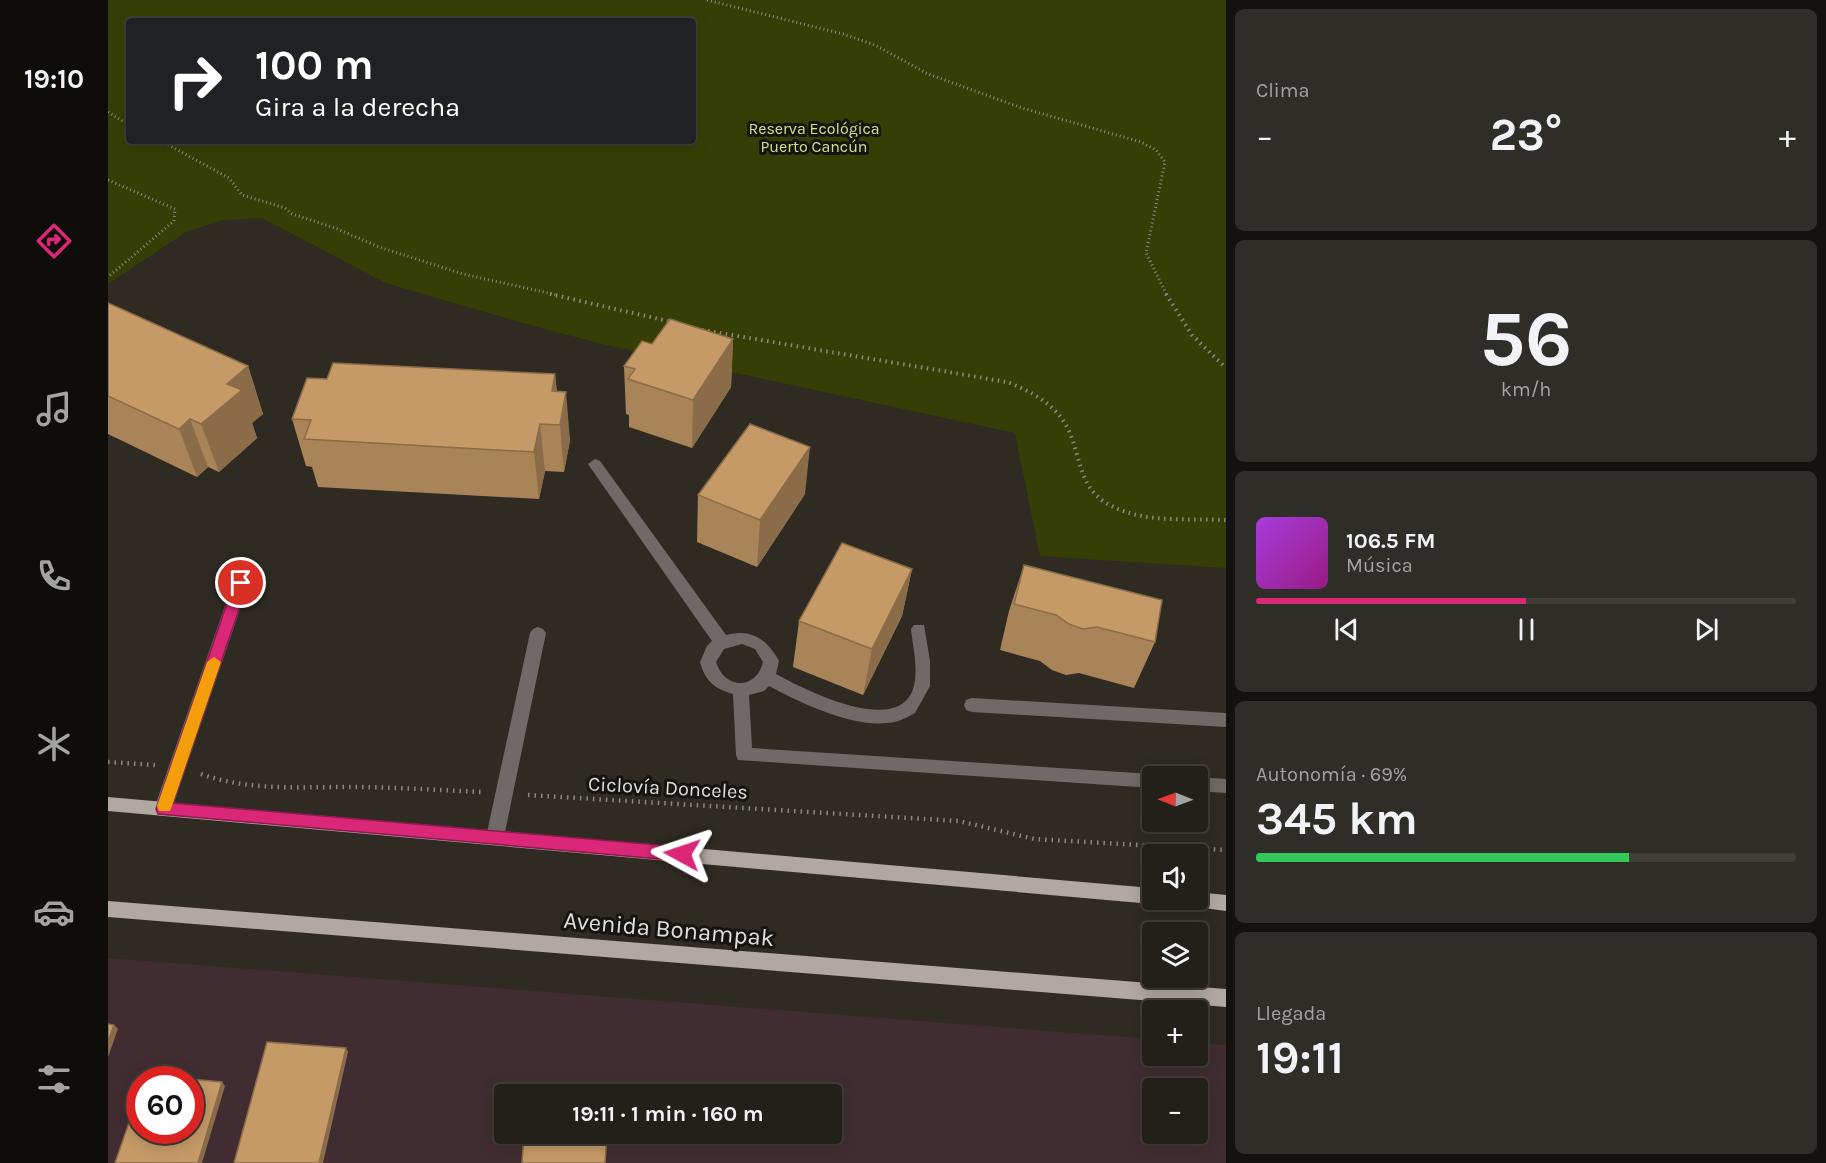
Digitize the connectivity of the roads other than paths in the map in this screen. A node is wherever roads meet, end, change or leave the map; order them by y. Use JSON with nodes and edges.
{"nodes":[{"id":1,"x":595,"y":464,"type":"dead end"},
{"id":2,"x":241,"y":583,"type":"dead end"},
{"id":3,"x":919,"y":629,"type":"dead end"},
{"id":4,"x":538,"y":633,"type":"dead end"},
{"id":5,"x":722,"y":642,"type":"junction"},
{"id":6,"x":767,"y":677,"type":"junction"},
{"id":7,"x":741,"y":689,"type":"junction"},
{"id":8,"x":972,"y":705,"type":"dead end"},
{"id":9,"x":1226,"y":720,"type":"edge"},
{"id":10,"x":1142,"y":780,"type":"edge"},
{"id":11,"x":1208,"y":785,"type":"edge"},
{"id":12,"x":1226,"y":786,"type":"edge"},
{"id":13,"x":108,"y":804,"type":"edge"},
{"id":14,"x":163,"y":809,"type":"junction"},
{"id":15,"x":495,"y":837,"type":"junction"},
{"id":16,"x":1142,"y":895,"type":"edge"},
{"id":17,"x":1208,"y":901,"type":"edge"},
{"id":18,"x":1226,"y":903,"type":"edge"},
{"id":19,"x":108,"y":909,"type":"edge"},
{"id":20,"x":1226,"y":998,"type":"edge"}],
"edges":[{"from":1,"to":5,"type":"street"},
{"from":2,"to":14,"type":"street"},
{"from":3,"to":6,"type":"street"},
{"from":4,"to":15,"type":"street"},
{"from":5,"to":6,"type":"street"},
{"from":5,"to":7,"type":"street"},
{"from":6,"to":7,"type":"street"},
{"from":7,"to":10,"type":"street"},
{"from":8,"to":9,"type":"street"},
{"from":11,"to":12,"type":"street"},
{"from":13,"to":14,"type":"main road"},
{"from":14,"to":15,"type":"main road"},
{"from":15,"to":16,"type":"main road"},
{"from":17,"to":18,"type":"main road"},
{"from":19,"to":20,"type":"main road","name":"Avenida Bonampak"}]}
